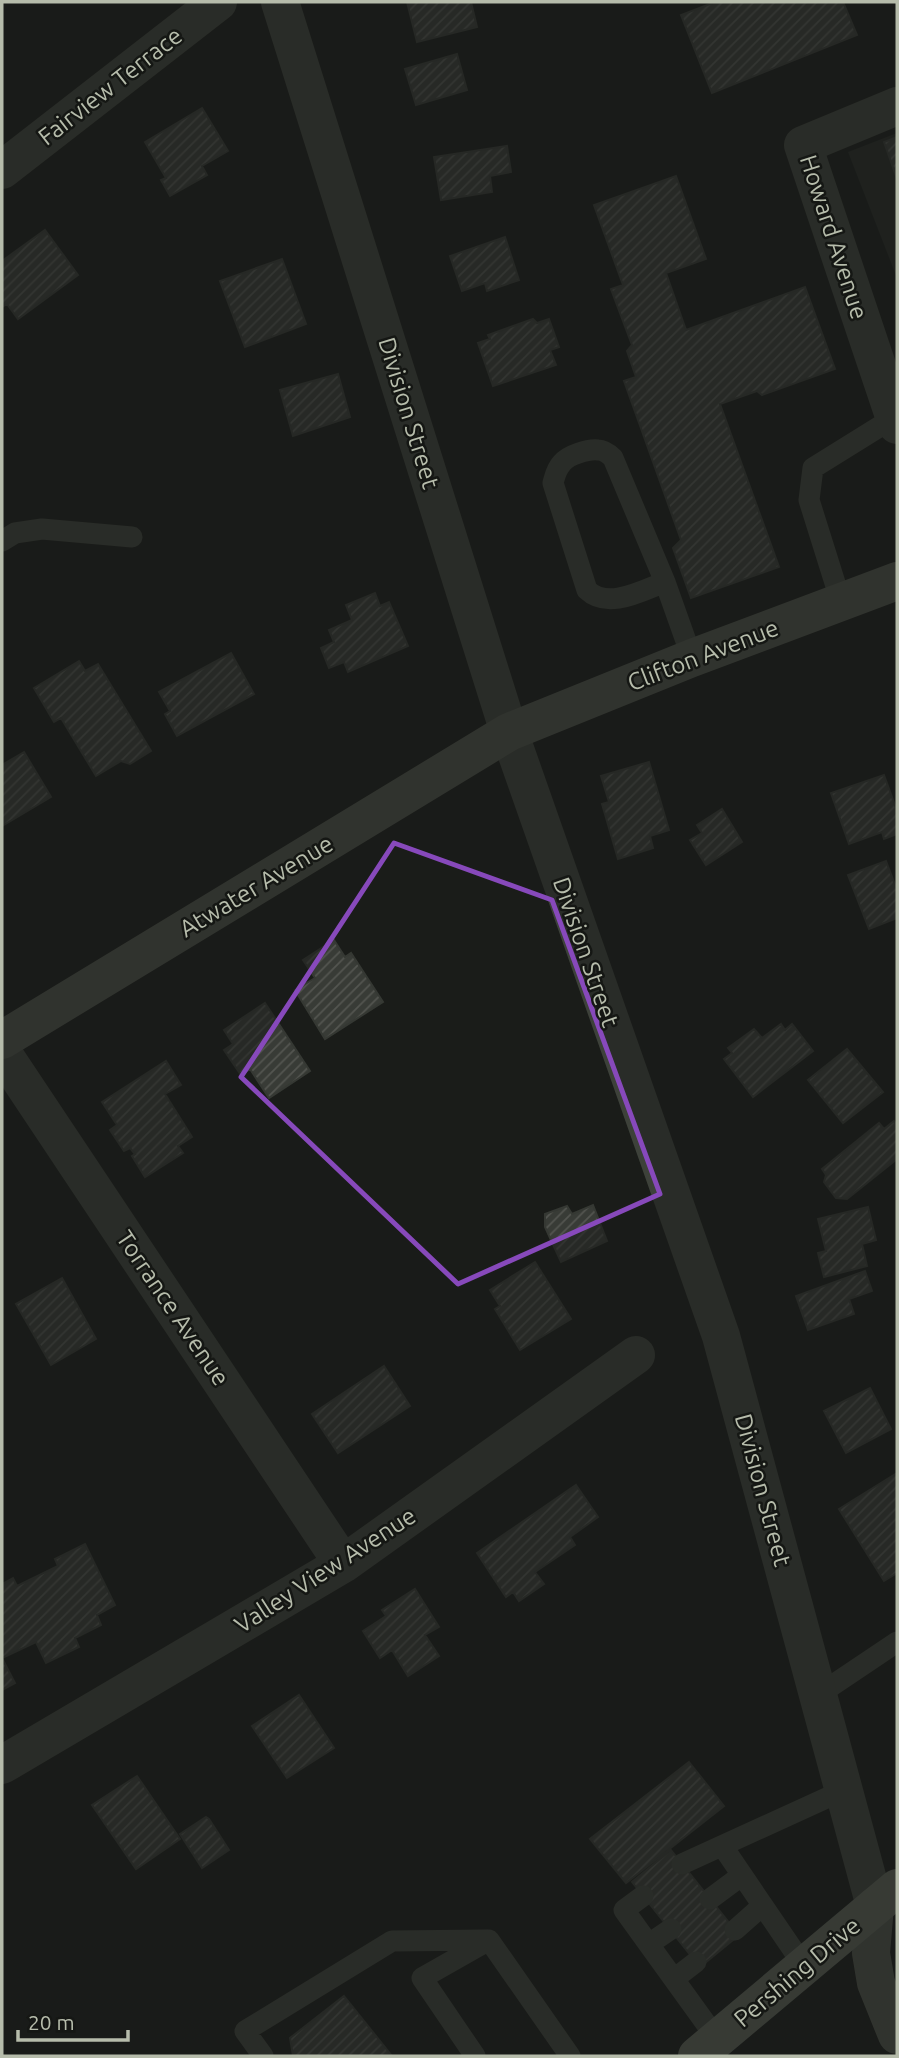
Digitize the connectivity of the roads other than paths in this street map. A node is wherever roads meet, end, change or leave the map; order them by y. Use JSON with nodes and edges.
{"nodes":[{"id":1,"x":218,"y":2,"type":"edge"},
{"id":2,"x":280,"y":2,"type":"edge"},
{"id":3,"x":897,"y":106,"type":"edge"},
{"id":4,"x":2,"y":170,"type":"edge"},
{"id":5,"x":896,"y":421,"type":"edge"},
{"id":6,"x":132,"y":537,"type":"dead end"},
{"id":7,"x":2,"y":541,"type":"edge"},
{"id":8,"x":897,"y":581,"type":"edge"},
{"id":9,"x":665,"y":582,"type":"junction"},
{"id":10,"x":841,"y":602,"type":"junction"},
{"id":11,"x":692,"y":657,"type":"junction"},
{"id":12,"x":509,"y":732,"type":"junction"},
{"id":13,"x":2,"y":1040,"type":"edge"},
{"id":14,"x":2,"y":1052,"type":"edge"},
{"id":15,"x":636,"y":1355,"type":"dead end"},
{"id":16,"x":343,"y":1564,"type":"junction"},
{"id":17,"x":894,"y":1650,"type":"edge"},
{"id":18,"x":818,"y":1695,"type":"junction"},
{"id":19,"x":2,"y":1765,"type":"edge"},
{"id":20,"x":844,"y":1790,"type":"junction"},
{"id":21,"x":723,"y":1846,"type":"junction"},
{"id":22,"x":682,"y":1864,"type":"dead end"},
{"id":23,"x":741,"y":1876,"type":"junction"},
{"id":24,"x":643,"y":1896,"type":"dead end"},
{"id":25,"x":710,"y":1899,"type":"dead end"},
{"id":26,"x":762,"y":1906,"type":"junction"},
{"id":27,"x":890,"y":1910,"type":"edge"},
{"id":28,"x":671,"y":1930,"type":"dead end"},
{"id":29,"x":735,"y":1930,"type":"dead end"},
{"id":30,"x":489,"y":1940,"type":"junction"},
{"id":31,"x":649,"y":1944,"type":"junction"},
{"id":32,"x":696,"y":1962,"type":"dead end"},
{"id":33,"x":804,"y":1966,"type":"junction"},
{"id":34,"x":674,"y":1979,"type":"junction"},
{"id":35,"x":897,"y":2035,"type":"edge"},
{"id":36,"x":707,"y":2048,"type":"edge"},
{"id":37,"x":263,"y":2056,"type":"edge"},
{"id":38,"x":475,"y":2056,"type":"edge"},
{"id":39,"x":570,"y":2056,"type":"edge"}],
"edges":[{"from":1,"to":4,"type":"street","name":"Fairview Terrace"},
{"from":2,"to":12,"type":"street","name":"Division Street"},
{"from":3,"to":5,"type":"street","name":"Howard Avenue"},
{"from":5,"to":10,"type":"lane"},
{"from":6,"to":7,"type":"lane"},
{"from":8,"to":10,"type":"main road","name":"Clifton Avenue"},
{"from":9,"to":9,"type":"lane"},
{"from":9,"to":11,"type":"lane"},
{"from":10,"to":11,"type":"main road","name":"Clifton Avenue"},
{"from":11,"to":12,"type":"main road","name":"Clifton Avenue"},
{"from":12,"to":13,"type":"main road","name":"Atwater Avenue"},
{"from":12,"to":18,"type":"street","name":"Division Street"},
{"from":14,"to":16,"type":"street","name":"Torrance Avenue"},
{"from":15,"to":16,"type":"street","name":"Valley View Avenue"},
{"from":16,"to":19,"type":"street","name":"Valley View Avenue"},
{"from":17,"to":18,"type":"lane"},
{"from":18,"to":20,"type":"street","name":"Division Street"},
{"from":20,"to":21,"type":"lane"},
{"from":20,"to":27,"type":"street","name":"Division Street"},
{"from":21,"to":22,"type":"lane"},
{"from":21,"to":23,"type":"lane"},
{"from":23,"to":25,"type":"lane"},
{"from":23,"to":26,"type":"lane"},
{"from":24,"to":31,"type":"lane"},
{"from":26,"to":29,"type":"lane"},
{"from":26,"to":33,"type":"lane"},
{"from":27,"to":33,"type":"main road","name":"Pershing Drive"},
{"from":27,"to":35,"type":"main road","name":"Division Street"},
{"from":28,"to":31,"type":"lane"},
{"from":30,"to":37,"type":"lane"},
{"from":30,"to":38,"type":"lane"},
{"from":30,"to":39,"type":"lane"},
{"from":31,"to":34,"type":"lane"},
{"from":32,"to":34,"type":"lane"},
{"from":33,"to":36,"type":"main road","name":"Pershing Drive"},
{"from":34,"to":36,"type":"lane"}]}
